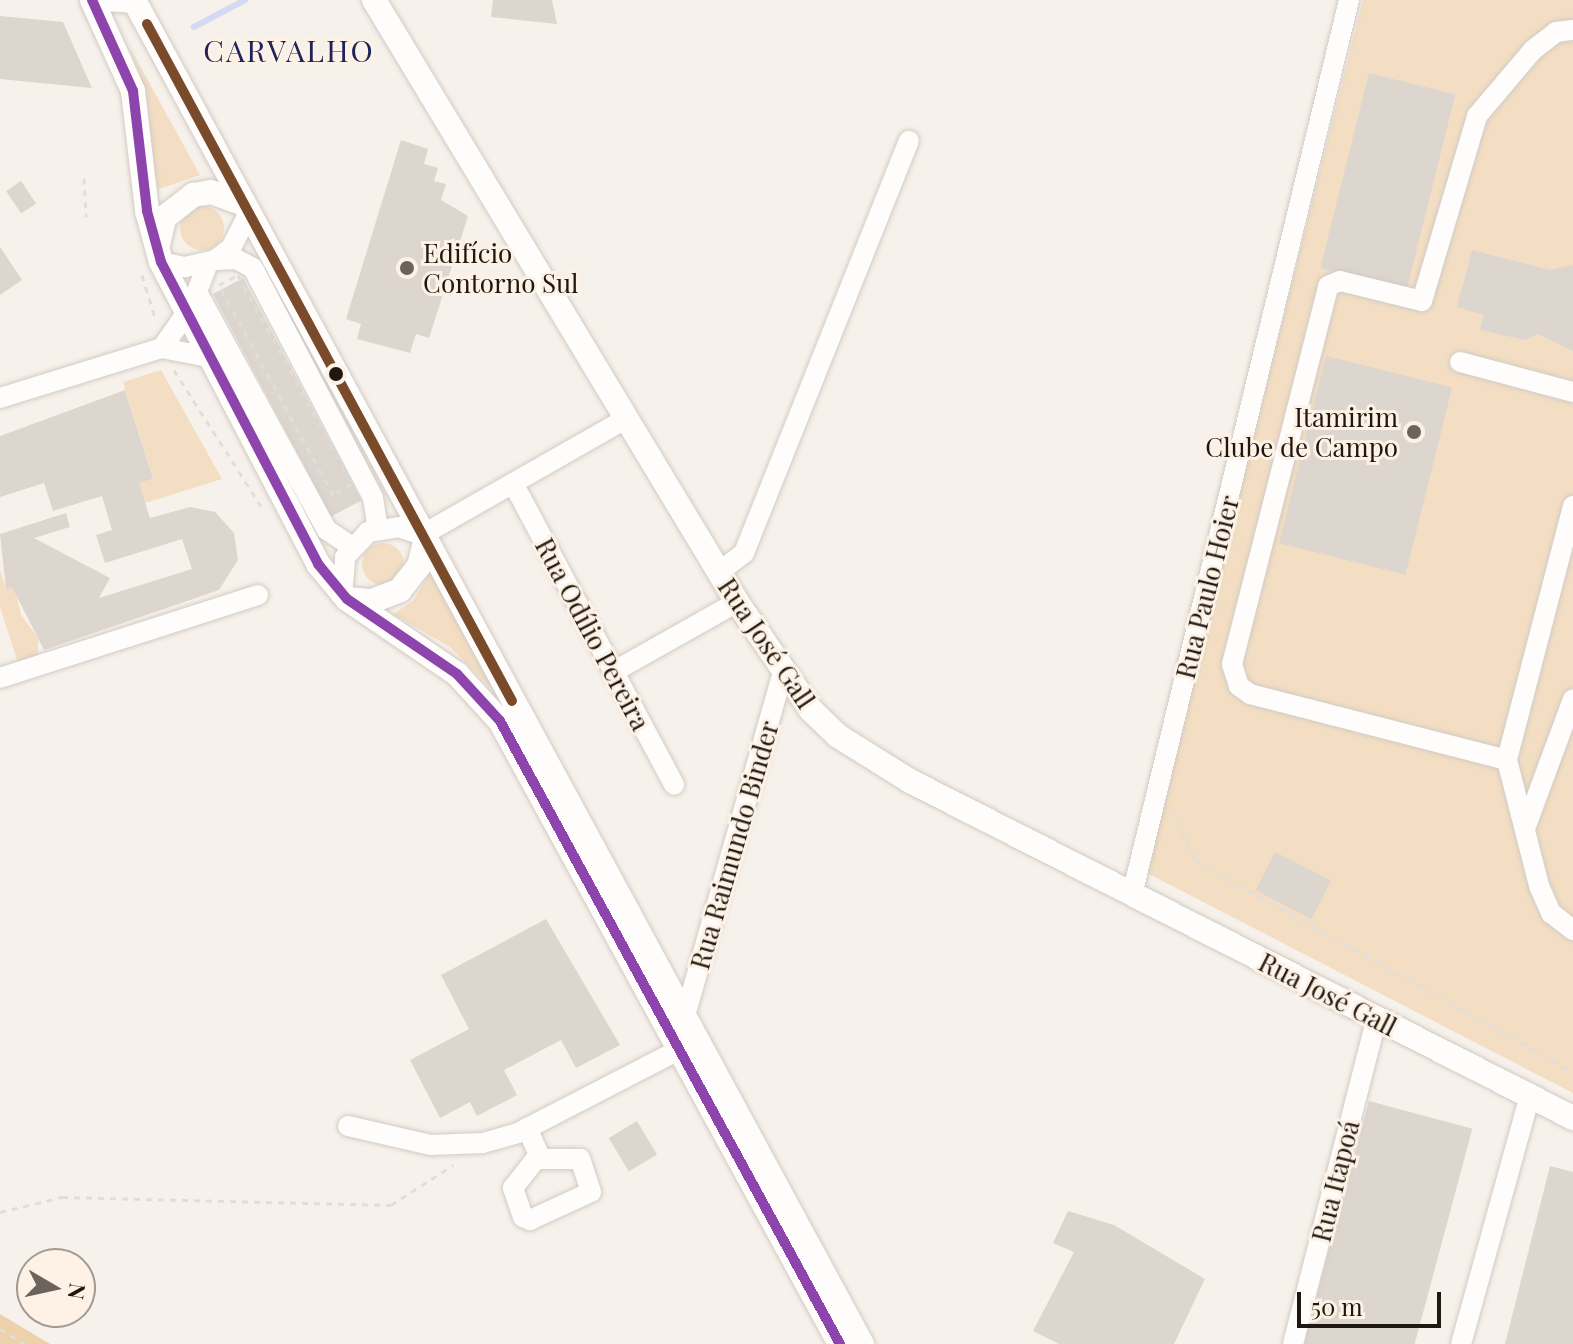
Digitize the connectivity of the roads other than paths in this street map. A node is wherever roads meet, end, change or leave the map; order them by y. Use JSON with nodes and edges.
{"nodes":[{"id":1,"x":92,"y":0,"type":"edge"},
{"id":2,"x":374,"y":0,"type":"edge"},
{"id":3,"x":1349,"y":0,"type":"edge"},
{"id":4,"x":135,"y":1,"type":"edge"},
{"id":5,"x":1573,"y":30,"type":"edge"},
{"id":6,"x":909,"y":141,"type":"dead end"},
{"id":7,"x":246,"y":208,"type":"junction"},
{"id":8,"x":159,"y":257,"type":"junction"},
{"id":9,"x":212,"y":261,"type":"junction"},
{"id":10,"x":185,"y":315,"type":"junction"},
{"id":11,"x":164,"y":354,"type":"junction"},
{"id":12,"x":208,"y":357,"type":"junction"},
{"id":13,"x":1460,"y":362,"type":"dead end"},
{"id":14,"x":1573,"y":392,"type":"edge"},
{"id":15,"x":0,"y":398,"type":"edge"},
{"id":16,"x":627,"y":418,"type":"junction"},
{"id":17,"x":513,"y":483,"type":"junction"},
{"id":18,"x":1573,"y":506,"type":"edge"},
{"id":19,"x":378,"y":528,"type":"junction"},
{"id":20,"x":423,"y":538,"type":"junction"},
{"id":21,"x":351,"y":546,"type":"junction"},
{"id":22,"x":719,"y":572,"type":"junction"},
{"id":23,"x":258,"y":595,"type":"dead end"},
{"id":24,"x":344,"y":597,"type":"junction"},
{"id":25,"x":737,"y":602,"type":"junction"},
{"id":26,"x":613,"y":672,"type":"junction"},
{"id":27,"x":783,"y":673,"type":"junction"},
{"id":28,"x":0,"y":678,"type":"edge"},
{"id":29,"x":1573,"y":699,"type":"edge"},
{"id":30,"x":1507,"y":760,"type":"junction"},
{"id":31,"x":674,"y":785,"type":"dead end"},
{"id":32,"x":1526,"y":826,"type":"junction"},
{"id":33,"x":1132,"y":895,"type":"junction"},
{"id":34,"x":1573,"y":930,"type":"edge"},
{"id":35,"x":685,"y":1016,"type":"junction"},
{"id":36,"x":1377,"y":1018,"type":"junction"},
{"id":37,"x":679,"y":1050,"type":"junction"},
{"id":38,"x":1530,"y":1096,"type":"junction"},
{"id":39,"x":1573,"y":1118,"type":"edge"},
{"id":40,"x":348,"y":1126,"type":"dead end"},
{"id":41,"x":527,"y":1128,"type":"junction"},
{"id":42,"x":537,"y":1159,"type":"dead end"},
{"id":43,"x":840,"y":1344,"type":"edge"},
{"id":44,"x":862,"y":1344,"type":"edge"},
{"id":45,"x":1293,"y":1344,"type":"edge"},
{"id":46,"x":1461,"y":1344,"type":"edge"}],
"edges":[{"from":1,"to":4,"type":"street"},
{"from":1,"to":8,"type":"main road"},
{"from":2,"to":16,"type":"main road","name":"Rua José Gall"},
{"from":3,"to":33,"type":"street","name":"Rua Paulo Hoier"},
{"from":4,"to":7,"type":"main road"},
{"from":5,"to":30,"type":"street"},
{"from":6,"to":22,"type":"street"},
{"from":7,"to":8,"type":"main road"},
{"from":7,"to":9,"type":"street"},
{"from":7,"to":20,"type":"main road"},
{"from":8,"to":9,"type":"street"},
{"from":8,"to":10,"type":"main road"},
{"from":9,"to":19,"type":"street"},
{"from":9,"to":21,"type":"street"},
{"from":10,"to":11,"type":"street"},
{"from":10,"to":12,"type":"main road"},
{"from":11,"to":12,"type":"street"},
{"from":11,"to":15,"type":"street"},
{"from":12,"to":24,"type":"main road"},
{"from":13,"to":14,"type":"street"},
{"from":16,"to":17,"type":"street"},
{"from":16,"to":22,"type":"main road","name":"Rua José Gall"},
{"from":17,"to":20,"type":"street"},
{"from":17,"to":26,"type":"street","name":"Rua Odílio Pereira"},
{"from":18,"to":30,"type":"street"},
{"from":19,"to":20,"type":"street"},
{"from":19,"to":21,"type":"street"},
{"from":20,"to":24,"type":"main road"},
{"from":20,"to":35,"type":"main road"},
{"from":21,"to":24,"type":"street"},
{"from":22,"to":25,"type":"main road","name":"Rua José Gall"},
{"from":23,"to":28,"type":"street"},
{"from":24,"to":37,"type":"main road"},
{"from":25,"to":26,"type":"street"},
{"from":25,"to":27,"type":"main road","name":"Rua José Gall"},
{"from":26,"to":31,"type":"street","name":"Rua Odílio Pereira"},
{"from":27,"to":33,"type":"main road","name":"Rua José Gall"},
{"from":27,"to":35,"type":"street","name":"Rua Raimundo Binder"},
{"from":29,"to":32,"type":"street"},
{"from":30,"to":32,"type":"street"},
{"from":32,"to":34,"type":"street"},
{"from":33,"to":36,"type":"main road","name":"Rua José Gall"},
{"from":35,"to":44,"type":"main road"},
{"from":36,"to":38,"type":"main road","name":"Rua José Gall"},
{"from":36,"to":45,"type":"street","name":"Rua Itapoá"},
{"from":37,"to":41,"type":"street"},
{"from":37,"to":43,"type":"main road"},
{"from":38,"to":39,"type":"main road","name":"Rua José Gall"},
{"from":38,"to":46,"type":"street"},
{"from":40,"to":41,"type":"street"},
{"from":41,"to":42,"type":"street"}]}
